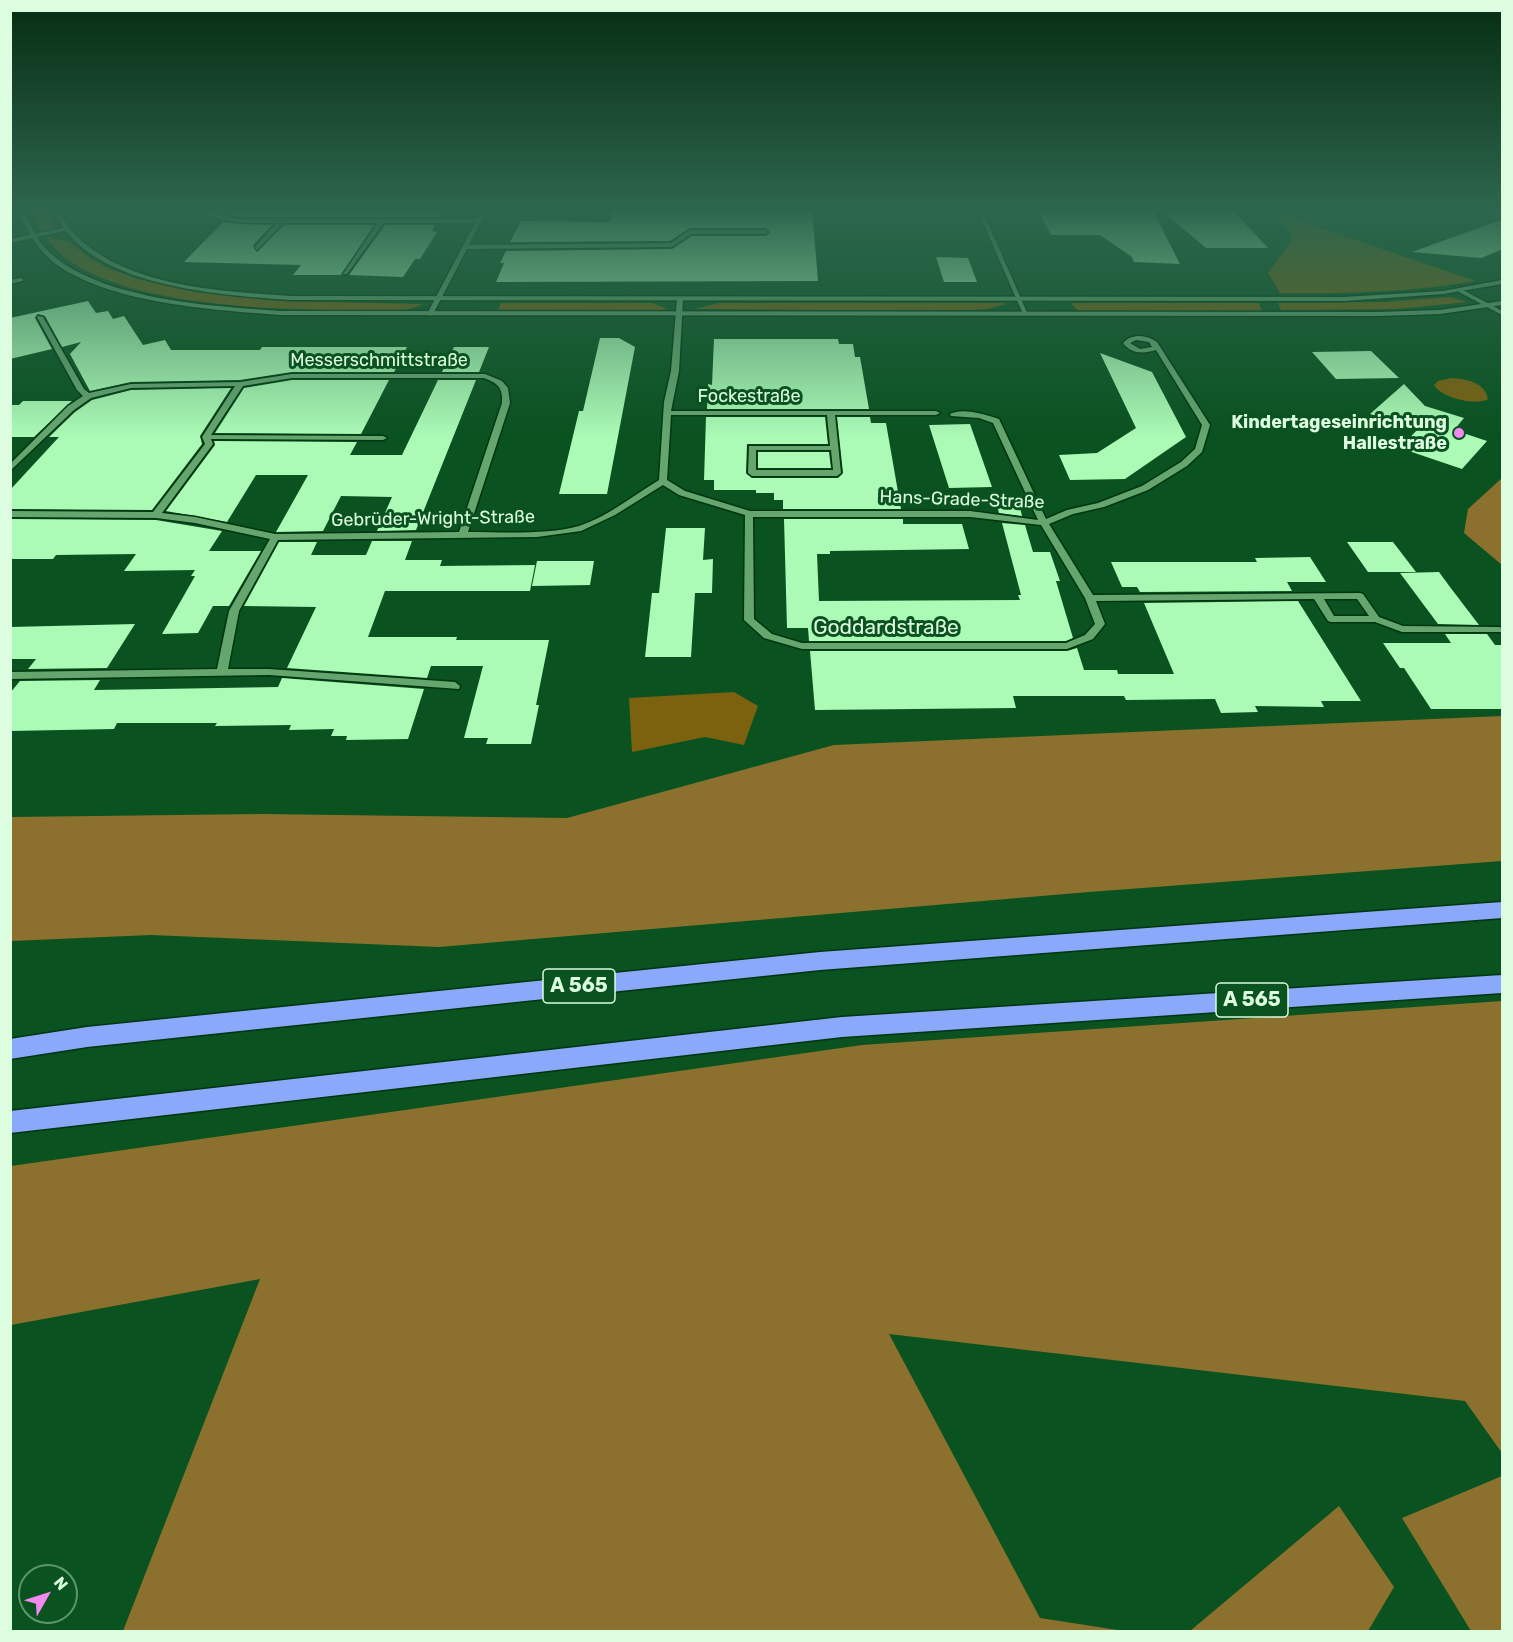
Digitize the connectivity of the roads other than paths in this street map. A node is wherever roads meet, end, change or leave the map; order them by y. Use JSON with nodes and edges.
{"nodes":[{"id":1,"x":114,"y":286,"type":"edge"},
{"id":2,"x":185,"y":286,"type":"edge"},
{"id":3,"x":445,"y":286,"type":"edge"},
{"id":4,"x":1012,"y":286,"type":"edge"},
{"id":5,"x":1486,"y":286,"type":"edge"},
{"id":6,"x":1461,"y":291,"type":"junction"},
{"id":7,"x":439,"y":299,"type":"junction"},
{"id":8,"x":680,"y":299,"type":"junction"},
{"id":9,"x":1018,"y":299,"type":"junction"},
{"id":10,"x":1503,"y":303,"type":"edge"},
{"id":11,"x":1489,"y":306,"type":"junction"},
{"id":12,"x":1503,"y":313,"type":"edge"},
{"id":13,"x":430,"y":314,"type":"junction"},
{"id":14,"x":678,"y":314,"type":"junction"},
{"id":15,"x":1026,"y":314,"type":"junction"},
{"id":16,"x":40,"y":316,"type":"dead end"},
{"id":17,"x":1155,"y":343,"type":"dead end"},
{"id":18,"x":240,"y":384,"type":"junction"},
{"id":19,"x":88,"y":396,"type":"junction"},
{"id":20,"x":668,"y":413,"type":"junction"},
{"id":21,"x":831,"y":413,"type":"junction"},
{"id":22,"x":936,"y":413,"type":"dead end"},
{"id":23,"x":954,"y":414,"type":"dead end"},
{"id":24,"x":206,"y":437,"type":"junction"},
{"id":25,"x":383,"y":438,"type":"dead end"},
{"id":26,"x":834,"y":448,"type":"junction"},
{"id":27,"x":10,"y":469,"type":"edge"},
{"id":28,"x":663,"y":481,"type":"junction"},
{"id":29,"x":10,"y":514,"type":"edge"},
{"id":30,"x":749,"y":514,"type":"junction"},
{"id":31,"x":156,"y":515,"type":"junction"},
{"id":32,"x":1044,"y":523,"type":"junction"},
{"id":33,"x":464,"y":535,"type":"junction"},
{"id":34,"x":275,"y":537,"type":"junction"},
{"id":35,"x":1317,"y":596,"type":"junction"},
{"id":36,"x":1090,"y":598,"type":"junction"},
{"id":37,"x":1376,"y":619,"type":"junction"},
{"id":38,"x":1499,"y":630,"type":"dead end"},
{"id":39,"x":222,"y":672,"type":"junction"},
{"id":40,"x":10,"y":676,"type":"edge"},
{"id":41,"x":455,"y":686,"type":"dead end"},
{"id":42,"x":1503,"y":910,"type":"edge"},
{"id":43,"x":1503,"y":984,"type":"edge"},
{"id":44,"x":10,"y":1049,"type":"edge"},
{"id":45,"x":10,"y":1122,"type":"edge"}],
"edges":[{"from":1,"to":13,"type":"street"},
{"from":2,"to":7,"type":"street"},
{"from":3,"to":7,"type":"street"},
{"from":4,"to":9,"type":"street"},
{"from":5,"to":6,"type":"street"},
{"from":6,"to":9,"type":"street"},
{"from":6,"to":11,"type":"street"},
{"from":7,"to":8,"type":"street"},
{"from":7,"to":13,"type":"street"},
{"from":8,"to":9,"type":"street"},
{"from":8,"to":14,"type":"street"},
{"from":9,"to":15,"type":"street"},
{"from":10,"to":11,"type":"street"},
{"from":11,"to":12,"type":"street"},
{"from":11,"to":15,"type":"street"},
{"from":13,"to":14,"type":"street"},
{"from":14,"to":15,"type":"street"},
{"from":14,"to":20,"type":"street"},
{"from":16,"to":19,"type":"street"},
{"from":17,"to":32,"type":"street","name":"Hans-Grade-Straße"},
{"from":18,"to":19,"type":"street","name":"Messerschmittstraße"},
{"from":18,"to":24,"type":"street"},
{"from":18,"to":33,"type":"street","name":"Messerschmittstraße"},
{"from":19,"to":27,"type":"street","name":"Messerschmittstraße"},
{"from":20,"to":21,"type":"street","name":"Fockestraße"},
{"from":20,"to":28,"type":"street"},
{"from":21,"to":22,"type":"street","name":"Fockestraße"},
{"from":21,"to":26,"type":"street","name":"Fockestraße"},
{"from":23,"to":32,"type":"street"},
{"from":24,"to":25,"type":"street"},
{"from":24,"to":31,"type":"street"},
{"from":26,"to":26,"type":"street","name":"Fockestraße"},
{"from":28,"to":30,"type":"street","name":"Hans-Grade-Straße"},
{"from":28,"to":33,"type":"street","name":"Gebrüder-Wright-Straße"},
{"from":29,"to":31,"type":"street","name":"Gebrüder-Wright-Straße"},
{"from":30,"to":32,"type":"street","name":"Hans-Grade-Straße"},
{"from":30,"to":36,"type":"street","name":"Goddardstraße"},
{"from":31,"to":34,"type":"street","name":"Gebrüder-Wright-Straße"},
{"from":32,"to":36,"type":"street","name":"Goddardstraße"},
{"from":33,"to":34,"type":"street","name":"Gebrüder-Wright-Straße"},
{"from":34,"to":39,"type":"street"},
{"from":35,"to":36,"type":"street"},
{"from":35,"to":37,"type":"street"},
{"from":35,"to":37,"type":"street"},
{"from":37,"to":38,"type":"street"},
{"from":39,"to":40,"type":"street"},
{"from":39,"to":41,"type":"street"},
{"from":42,"to":44,"type":"highway","number":"A 565"},
{"from":43,"to":45,"type":"highway","number":"A 565"}]}
